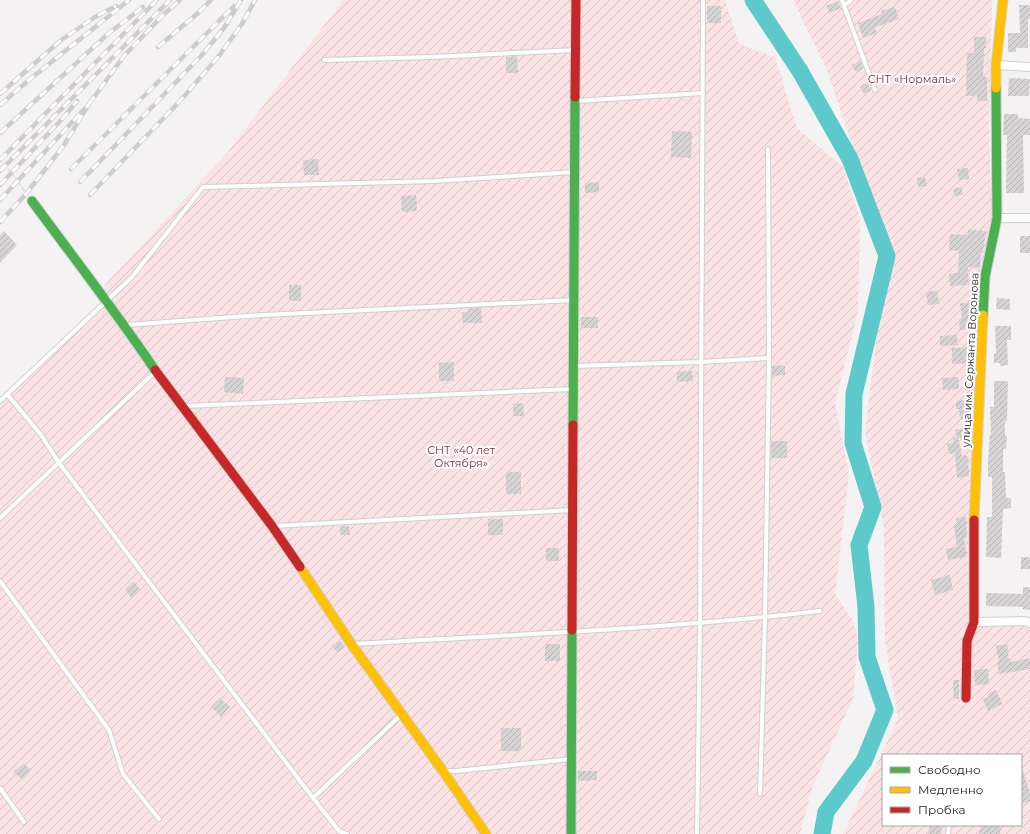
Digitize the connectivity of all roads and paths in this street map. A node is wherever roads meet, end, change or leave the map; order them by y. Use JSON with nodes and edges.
{"nodes":[{"id":1,"x":576,"y":0,"type":"edge"},
{"id":2,"x":703,"y":0,"type":"edge"},
{"id":3,"x":842,"y":0,"type":"edge"},
{"id":4,"x":851,"y":0,"type":"edge"},
{"id":5,"x":1003,"y":0,"type":"edge"},
{"id":6,"x":845,"y":5,"type":"junction"},
{"id":7,"x":576,"y":50,"type":"junction"},
{"id":8,"x":324,"y":60,"type":"dead end"},
{"id":9,"x":996,"y":65,"type":"junction"},
{"id":10,"x":1030,"y":67,"type":"edge"},
{"id":11,"x":875,"y":90,"type":"dead end"},
{"id":12,"x":703,"y":93,"type":"junction"},
{"id":13,"x":576,"y":102,"type":"junction"},
{"id":14,"x":768,"y":149,"type":"dead end"},
{"id":15,"x":0,"y":159,"type":"edge"},
{"id":16,"x":576,"y":172,"type":"junction"},
{"id":17,"x":32,"y":201,"type":"joint"},
{"id":18,"x":997,"y":218,"type":"junction"},
{"id":19,"x":1030,"y":218,"type":"edge"},
{"id":20,"x":575,"y":300,"type":"junction"},
{"id":21,"x":106,"y":302,"type":"junction"},
{"id":22,"x":125,"y":325,"type":"junction"},
{"id":23,"x":769,"y":358,"type":"junction"},
{"id":24,"x":700,"y":362,"type":"junction"},
{"id":25,"x":574,"y":366,"type":"junction"},
{"id":26,"x":156,"y":372,"type":"junction"},
{"id":27,"x":574,"y":389,"type":"junction"},
{"id":28,"x":7,"y":394,"type":"junction"},
{"id":29,"x":0,"y":401,"type":"edge"},
{"id":30,"x":182,"y":406,"type":"junction"},
{"id":31,"x":59,"y":463,"type":"junction"},
{"id":32,"x":573,"y":510,"type":"junction"},
{"id":33,"x":0,"y":518,"type":"edge"},
{"id":34,"x":272,"y":526,"type":"junction"},
{"id":35,"x":0,"y":581,"type":"edge"},
{"id":36,"x":820,"y":611,"type":"dead end"},
{"id":37,"x":765,"y":617,"type":"junction"},
{"id":38,"x":700,"y":622,"type":"junction"},
{"id":39,"x":974,"y":622,"type":"junction"},
{"id":40,"x":1030,"y":623,"type":"edge"},
{"id":41,"x":572,"y":631,"type":"junction"},
{"id":42,"x":352,"y":645,"type":"junction"},
{"id":43,"x":966,"y":698,"type":"dead end"},
{"id":44,"x":402,"y":714,"type":"junction"},
{"id":45,"x":571,"y":759,"type":"junction"},
{"id":46,"x":443,"y":771,"type":"junction"},
{"id":47,"x":0,"y":788,"type":"edge"},
{"id":48,"x":760,"y":794,"type":"dead end"},
{"id":49,"x":313,"y":798,"type":"junction"},
{"id":50,"x":159,"y":819,"type":"dead end"},
{"id":51,"x":24,"y":822,"type":"dead end"},
{"id":52,"x":347,"y":834,"type":"edge"},
{"id":53,"x":486,"y":834,"type":"edge"},
{"id":54,"x":571,"y":834,"type":"edge"},
{"id":55,"x":697,"y":834,"type":"edge"}],
"edges":[{"from":1,"to":7,"type":"street"},
{"from":2,"to":12,"type":"lane"},
{"from":3,"to":6,"type":"lane"},
{"from":4,"to":6,"type":"lane"},
{"from":5,"to":9,"type":"street","name":"улица им. Сержанта Воронова"},
{"from":6,"to":11,"type":"lane"},
{"from":7,"to":8,"type":"lane"},
{"from":7,"to":13,"type":"street"},
{"from":9,"to":10,"type":"street"},
{"from":9,"to":18,"type":"street","name":"улица им. Сержанта Воронова"},
{"from":12,"to":13,"type":"lane"},
{"from":12,"to":24,"type":"lane"},
{"from":13,"to":16,"type":"street"},
{"from":14,"to":23,"type":"lane"},
{"from":15,"to":17,"type":"path"},
{"from":16,"to":20,"type":"street"},
{"from":16,"to":21,"type":"lane"},
{"from":17,"to":21,"type":"street"},
{"from":18,"to":19,"type":"street"},
{"from":18,"to":39,"type":"street","name":"улица им. Сержанта Воронова"},
{"from":20,"to":22,"type":"lane"},
{"from":20,"to":25,"type":"street"},
{"from":21,"to":22,"type":"street"},
{"from":21,"to":28,"type":"lane"},
{"from":22,"to":26,"type":"street"},
{"from":23,"to":24,"type":"lane"},
{"from":23,"to":37,"type":"lane"},
{"from":24,"to":25,"type":"lane"},
{"from":24,"to":38,"type":"lane"},
{"from":25,"to":27,"type":"street"},
{"from":26,"to":30,"type":"street"},
{"from":26,"to":31,"type":"lane"},
{"from":27,"to":30,"type":"lane"},
{"from":27,"to":32,"type":"street"},
{"from":28,"to":29,"type":"lane"},
{"from":28,"to":31,"type":"lane"},
{"from":30,"to":34,"type":"street"},
{"from":31,"to":33,"type":"lane"},
{"from":31,"to":49,"type":"lane"},
{"from":32,"to":34,"type":"lane"},
{"from":32,"to":41,"type":"street"},
{"from":34,"to":42,"type":"street"},
{"from":35,"to":50,"type":"lane"},
{"from":36,"to":37,"type":"lane"},
{"from":37,"to":38,"type":"lane"},
{"from":37,"to":48,"type":"lane"},
{"from":38,"to":41,"type":"lane"},
{"from":38,"to":55,"type":"lane"},
{"from":39,"to":40,"type":"street"},
{"from":39,"to":43,"type":"street","name":"улица им. Сержанта Воронова"},
{"from":41,"to":42,"type":"lane"},
{"from":41,"to":45,"type":"street"},
{"from":42,"to":44,"type":"street"},
{"from":44,"to":46,"type":"street"},
{"from":44,"to":49,"type":"lane"},
{"from":45,"to":46,"type":"lane"},
{"from":45,"to":54,"type":"street"},
{"from":46,"to":53,"type":"street"},
{"from":47,"to":51,"type":"lane"},
{"from":49,"to":52,"type":"lane"}]}
